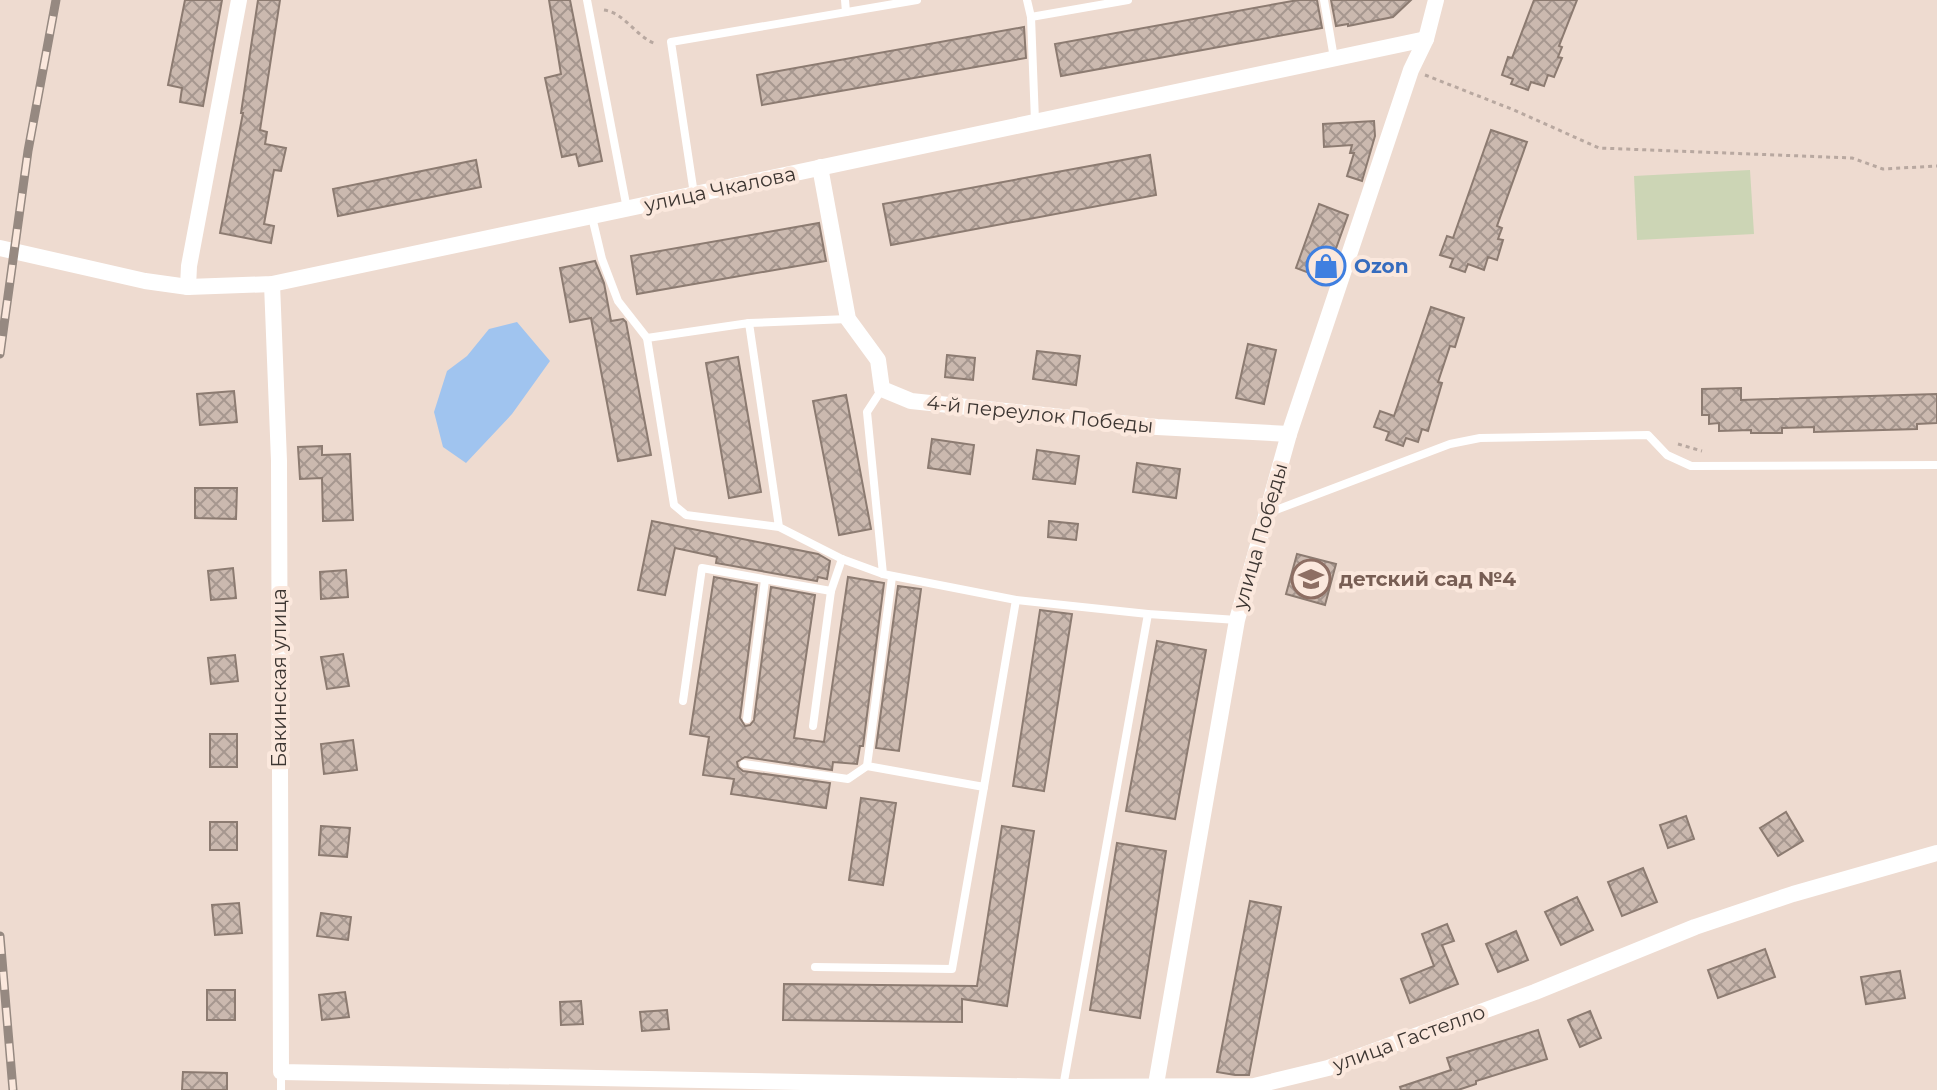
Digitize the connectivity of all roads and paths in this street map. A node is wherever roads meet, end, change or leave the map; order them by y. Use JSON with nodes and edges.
{"nodes":[{"id":1,"x":239,"y":0,"type":"edge"},
{"id":2,"x":845,"y":0,"type":"edge"},
{"id":3,"x":917,"y":0,"type":"edge"},
{"id":4,"x":1027,"y":0,"type":"edge"},
{"id":5,"x":1128,"y":0,"type":"edge"},
{"id":6,"x":1324,"y":0,"type":"edge"},
{"id":7,"x":1436,"y":0,"type":"edge"},
{"id":8,"x":588,"y":4,"type":"edge"},
{"id":9,"x":846,"y":12,"type":"junction"},
{"id":10,"x":1031,"y":17,"type":"junction"},
{"id":11,"x":1426,"y":39,"type":"junction"},
{"id":12,"x":671,"y":42,"type":"junction"},
{"id":13,"x":1334,"y":59,"type":"junction"},
{"id":14,"x":1411,"y":70,"type":"junction"},
{"id":15,"x":1035,"y":122,"type":"junction"},
{"id":16,"x":1937,"y":166,"type":"edge"},
{"id":17,"x":820,"y":167,"type":"junction"},
{"id":18,"x":694,"y":194,"type":"junction"},
{"id":19,"x":627,"y":209,"type":"junction"},
{"id":20,"x":592,"y":217,"type":"junction"},
{"id":21,"x":6,"y":250,"type":"edge"},
{"id":22,"x":272,"y":284,"type":"junction"},
{"id":23,"x":188,"y":287,"type":"junction"},
{"id":24,"x":848,"y":319,"type":"junction"},
{"id":25,"x":749,"y":323,"type":"junction"},
{"id":26,"x":647,"y":338,"type":"junction"},
{"id":27,"x":882,"y":389,"type":"junction"},
{"id":28,"x":1289,"y":434,"type":"junction"},
{"id":29,"x":1937,"y":465,"type":"edge"},
{"id":30,"x":1267,"y":514,"type":"junction"},
{"id":31,"x":779,"y":527,"type":"junction"},
{"id":32,"x":842,"y":559,"type":"junction"},
{"id":33,"x":887,"y":575,"type":"junction"},
{"id":34,"x":765,"y":580,"type":"junction"},
{"id":35,"x":831,"y":591,"type":"junction"},
{"id":36,"x":1016,"y":600,"type":"junction"},
{"id":37,"x":1148,"y":614,"type":"junction"},
{"id":38,"x":1237,"y":620,"type":"junction"},
{"id":39,"x":683,"y":701,"type":"dead end"},
{"id":40,"x":747,"y":719,"type":"dead end"},
{"id":41,"x":813,"y":726,"type":"dead end"},
{"id":42,"x":744,"y":764,"type":"dead end"},
{"id":43,"x":867,"y":766,"type":"junction"},
{"id":44,"x":984,"y":787,"type":"junction"},
{"id":45,"x":1937,"y":853,"type":"edge"},
{"id":46,"x":815,"y":967,"type":"dead end"},
{"id":47,"x":281,"y":1072,"type":"junction"},
{"id":48,"x":1063,"y":1087,"type":"junction"},
{"id":49,"x":1155,"y":1089,"type":"edge"},
{"id":50,"x":281,"y":1090,"type":"edge"}],
"edges":[{"from":1,"to":23,"type":"street"},
{"from":2,"to":9,"type":"lane"},
{"from":3,"to":9,"type":"lane"},
{"from":4,"to":10,"type":"lane"},
{"from":5,"to":10,"type":"lane"},
{"from":6,"to":13,"type":"lane"},
{"from":7,"to":11,"type":"street","name":"улица Победы"},
{"from":8,"to":12,"type":"path"},
{"from":8,"to":19,"type":"lane"},
{"from":9,"to":12,"type":"lane"},
{"from":10,"to":15,"type":"lane"},
{"from":11,"to":13,"type":"street","name":"улица Чкалова"},
{"from":11,"to":14,"type":"street","name":"улица Победы"},
{"from":12,"to":18,"type":"lane"},
{"from":13,"to":15,"type":"street","name":"улица Чкалова"},
{"from":14,"to":16,"type":"path"},
{"from":14,"to":28,"type":"street","name":"улица Победы"},
{"from":15,"to":17,"type":"street","name":"улица Чкалова"},
{"from":17,"to":18,"type":"street","name":"улица Чкалова"},
{"from":17,"to":24,"type":"street"},
{"from":18,"to":19,"type":"street","name":"улица Чкалова"},
{"from":19,"to":20,"type":"street","name":"улица Чкалова"},
{"from":20,"to":22,"type":"street","name":"улица Чкалова"},
{"from":20,"to":26,"type":"lane"},
{"from":21,"to":23,"type":"street","name":"улица Чкалова"},
{"from":22,"to":23,"type":"street","name":"улица Чкалова"},
{"from":22,"to":47,"type":"street","name":"Бакинская улица"},
{"from":24,"to":25,"type":"lane"},
{"from":24,"to":27,"type":"street"},
{"from":25,"to":26,"type":"lane"},
{"from":25,"to":31,"type":"lane"},
{"from":26,"to":31,"type":"lane"},
{"from":27,"to":28,"type":"street","name":"4-й переулок Победы"},
{"from":27,"to":33,"type":"lane"},
{"from":28,"to":30,"type":"street","name":"улица Победы"},
{"from":29,"to":30,"type":"lane"},
{"from":30,"to":38,"type":"street","name":"улица Победы"},
{"from":31,"to":32,"type":"lane"},
{"from":32,"to":33,"type":"lane"},
{"from":32,"to":35,"type":"lane"},
{"from":33,"to":36,"type":"lane"},
{"from":33,"to":43,"type":"lane"},
{"from":34,"to":35,"type":"lane"},
{"from":34,"to":39,"type":"lane"},
{"from":34,"to":40,"type":"lane"},
{"from":35,"to":41,"type":"lane"},
{"from":36,"to":37,"type":"lane"},
{"from":36,"to":44,"type":"lane"},
{"from":37,"to":38,"type":"lane"},
{"from":37,"to":48,"type":"lane"},
{"from":38,"to":49,"type":"street","name":"улица Победы"},
{"from":42,"to":43,"type":"lane"},
{"from":43,"to":44,"type":"lane"},
{"from":44,"to":46,"type":"lane"},
{"from":45,"to":49,"type":"street","name":"улица Гастелло"},
{"from":47,"to":48,"type":"street","name":"улица Гастелло"},
{"from":47,"to":50,"type":"lane"},
{"from":48,"to":49,"type":"street","name":"улица Гастелло"}]}
